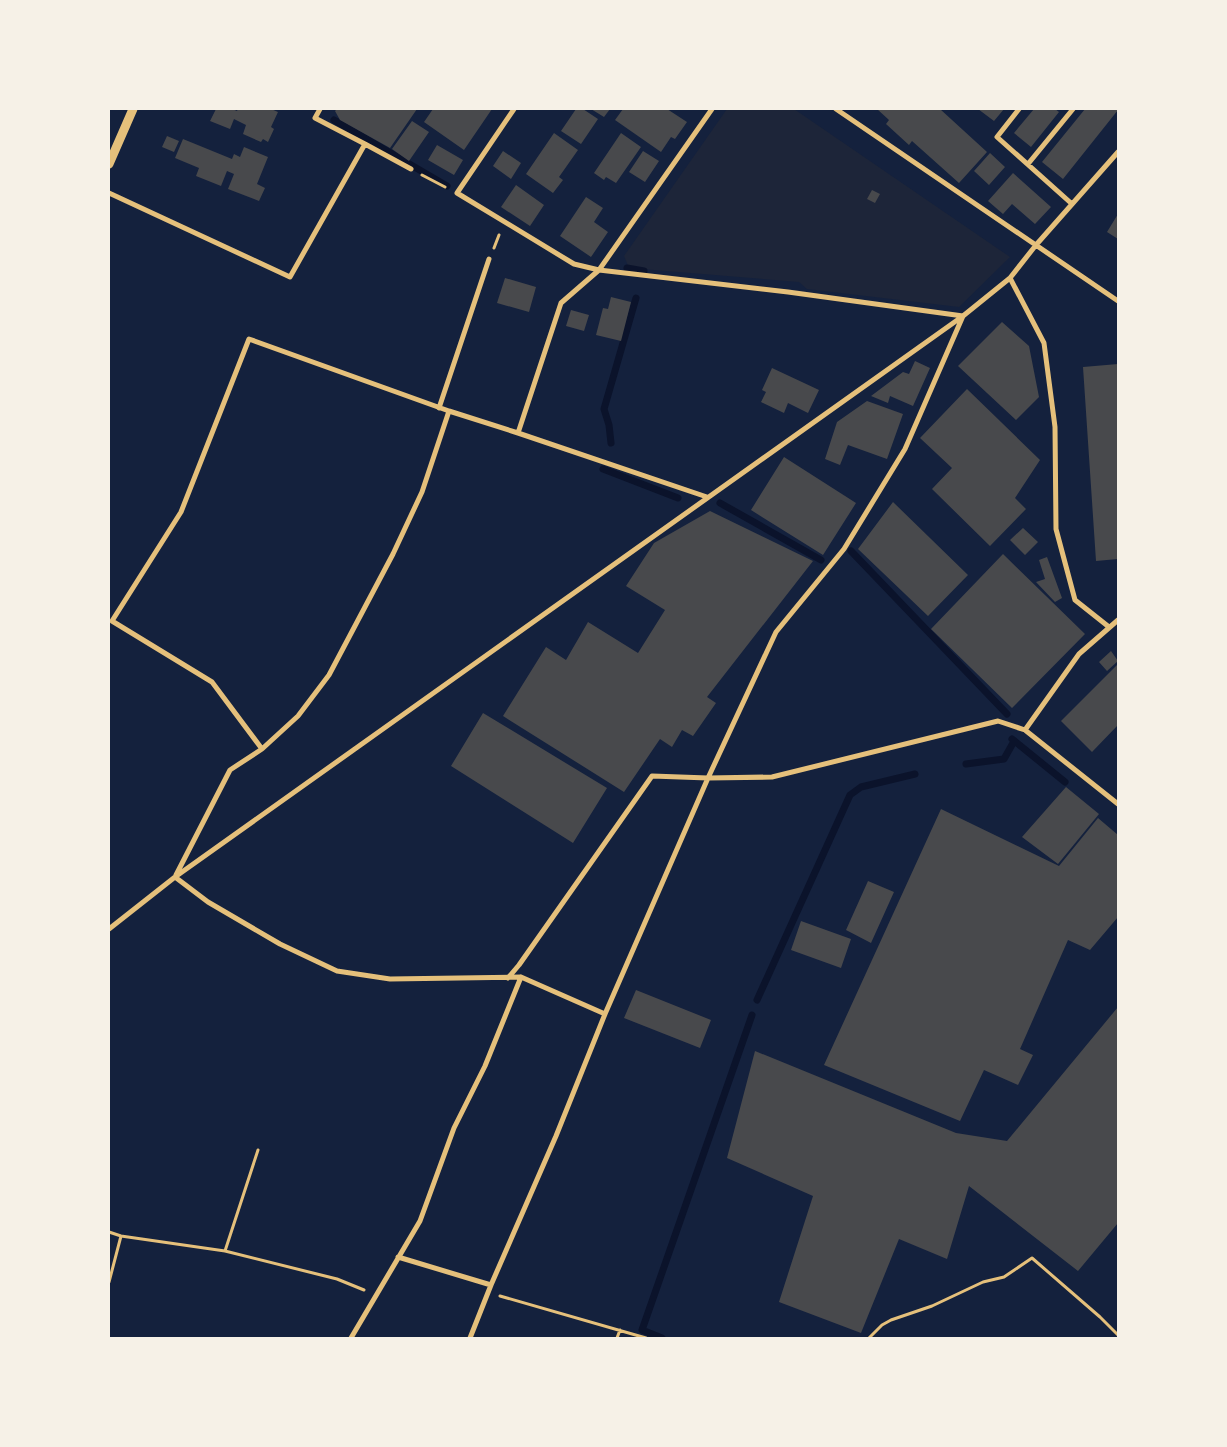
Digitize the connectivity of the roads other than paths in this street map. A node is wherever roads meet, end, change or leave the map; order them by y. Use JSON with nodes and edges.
{"nodes":[{"id":1,"x":132,"y":109,"type":"edge"},
{"id":2,"x":320,"y":109,"type":"edge"},
{"id":3,"x":514,"y":109,"type":"edge"},
{"id":4,"x":712,"y":109,"type":"edge"},
{"id":5,"x":836,"y":109,"type":"edge"},
{"id":6,"x":1019,"y":109,"type":"edge"},
{"id":7,"x":1073,"y":109,"type":"edge"},
{"id":8,"x":365,"y":144,"type":"junction"},
{"id":9,"x":1118,"y":152,"type":"edge"},
{"id":10,"x":109,"y":164,"type":"edge"},
{"id":11,"x":1028,"y":164,"type":"junction"},
{"id":12,"x":411,"y":169,"type":"road end"},
{"id":13,"x":109,"y":193,"type":"edge"},
{"id":14,"x":1072,"y":204,"type":"junction"},
{"id":15,"x":1036,"y":245,"type":"junction"},
{"id":16,"x":489,"y":259,"type":"road end"},
{"id":17,"x":599,"y":270,"type":"junction"},
{"id":18,"x":1010,"y":278,"type":"junction"},
{"id":19,"x":1118,"y":301,"type":"edge"},
{"id":20,"x":963,"y":316,"type":"junction"},
{"id":21,"x":439,"y":408,"type":"junction"},
{"id":22,"x":449,"y":411,"type":"junction"},
{"id":23,"x":518,"y":432,"type":"junction"},
{"id":24,"x":707,"y":497,"type":"junction"},
{"id":25,"x":1118,"y":620,"type":"edge"},
{"id":26,"x":1109,"y":627,"type":"junction"},
{"id":27,"x":1024,"y":730,"type":"junction"},
{"id":28,"x":262,"y":749,"type":"junction"},
{"id":29,"x":708,"y":778,"type":"junction"},
{"id":30,"x":1118,"y":804,"type":"edge"},
{"id":31,"x":175,"y":877,"type":"junction"},
{"id":32,"x":109,"y":929,"type":"edge"},
{"id":33,"x":522,"y":977,"type":"junction"},
{"id":34,"x":508,"y":978,"type":"junction"},
{"id":35,"x":605,"y":1014,"type":"junction"},
{"id":36,"x":398,"y":1257,"type":"junction"},
{"id":37,"x":491,"y":1285,"type":"junction"},
{"id":38,"x":351,"y":1338,"type":"edge"},
{"id":39,"x":470,"y":1338,"type":"edge"}],
"edges":[{"from":1,"to":10,"type":"street"},
{"from":2,"to":8,"type":"street"},
{"from":3,"to":17,"type":"street"},
{"from":4,"to":17,"type":"street"},
{"from":5,"to":15,"type":"street"},
{"from":6,"to":11,"type":"street"},
{"from":7,"to":11,"type":"street"},
{"from":8,"to":12,"type":"street"},
{"from":8,"to":13,"type":"street"},
{"from":9,"to":14,"type":"street"},
{"from":11,"to":14,"type":"street"},
{"from":14,"to":15,"type":"street"},
{"from":15,"to":18,"type":"street"},
{"from":15,"to":19,"type":"street"},
{"from":16,"to":21,"type":"street"},
{"from":17,"to":20,"type":"street"},
{"from":17,"to":23,"type":"street"},
{"from":18,"to":20,"type":"street"},
{"from":18,"to":26,"type":"street"},
{"from":20,"to":24,"type":"street"},
{"from":20,"to":29,"type":"street"},
{"from":21,"to":22,"type":"street"},
{"from":21,"to":28,"type":"street"},
{"from":22,"to":23,"type":"street"},
{"from":22,"to":28,"type":"street"},
{"from":23,"to":24,"type":"street"},
{"from":24,"to":31,"type":"street"},
{"from":25,"to":26,"type":"street"},
{"from":26,"to":27,"type":"street"},
{"from":27,"to":29,"type":"street"},
{"from":27,"to":30,"type":"street"},
{"from":28,"to":31,"type":"street"},
{"from":29,"to":34,"type":"street"},
{"from":29,"to":35,"type":"street"},
{"from":31,"to":32,"type":"street"},
{"from":31,"to":34,"type":"street"},
{"from":33,"to":34,"type":"street"},
{"from":33,"to":35,"type":"street"},
{"from":33,"to":36,"type":"street"},
{"from":35,"to":37,"type":"street"},
{"from":36,"to":37,"type":"street"},
{"from":36,"to":38,"type":"street"},
{"from":37,"to":39,"type":"street"}]}
